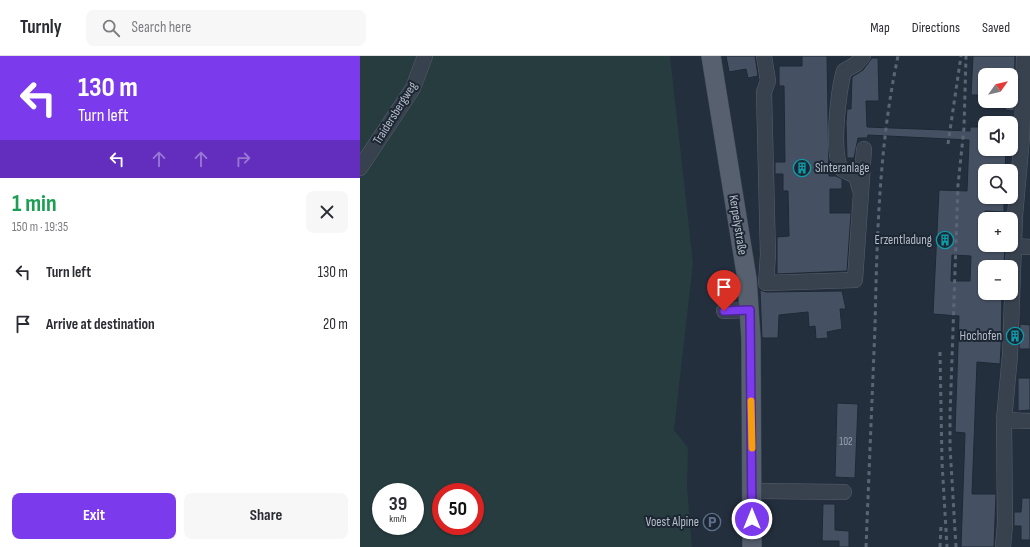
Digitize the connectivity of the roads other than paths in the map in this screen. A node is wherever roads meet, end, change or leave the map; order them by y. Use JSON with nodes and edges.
{"nodes":[{"id":1,"x":425,"y":56,"type":"edge"},
{"id":2,"x":711,"y":56,"type":"edge"},
{"id":3,"x":764,"y":56,"type":"edge"},
{"id":4,"x":863,"y":56,"type":"edge"},
{"id":5,"x":1024,"y":56,"type":"edge"},
{"id":6,"x":864,"y":149,"type":"dead end"},
{"id":7,"x":360,"y":168,"type":"edge"},
{"id":8,"x":860,"y":191,"type":"junction"},
{"id":9,"x":1016,"y":212,"type":"edge"},
{"id":10,"x":1018,"y":246,"type":"edge"},
{"id":11,"x":1030,"y":247,"type":"edge"},
{"id":12,"x":1014,"y":252,"type":"edge"},
{"id":13,"x":750,"y":310,"type":"junction"},
{"id":14,"x":724,"y":311,"type":"dead end"},
{"id":15,"x":1004,"y":420,"type":"junction"},
{"id":16,"x":1030,"y":421,"type":"edge"},
{"id":17,"x":752,"y":491,"type":"junction"},
{"id":18,"x":844,"y":492,"type":"dead end"},
{"id":19,"x":752,"y":547,"type":"edge"},
{"id":20,"x":1003,"y":547,"type":"edge"}],
"edges":[{"from":1,"to":7,"type":"street","name":"Traidersbergweg"},
{"from":2,"to":13,"type":"main road","name":"Kerpelystraße"},
{"from":3,"to":8,"type":"street"},
{"from":4,"to":8,"type":"street"},
{"from":5,"to":9,"type":"street"},
{"from":6,"to":8,"type":"street"},
{"from":10,"to":11,"type":"street"},
{"from":12,"to":15,"type":"street"},
{"from":13,"to":14,"type":"street"},
{"from":13,"to":17,"type":"main road","name":"Kerpelystraße"},
{"from":15,"to":16,"type":"street"},
{"from":15,"to":20,"type":"street"},
{"from":17,"to":18,"type":"street"},
{"from":17,"to":19,"type":"main road","name":"Kerpelystraße"}]}
